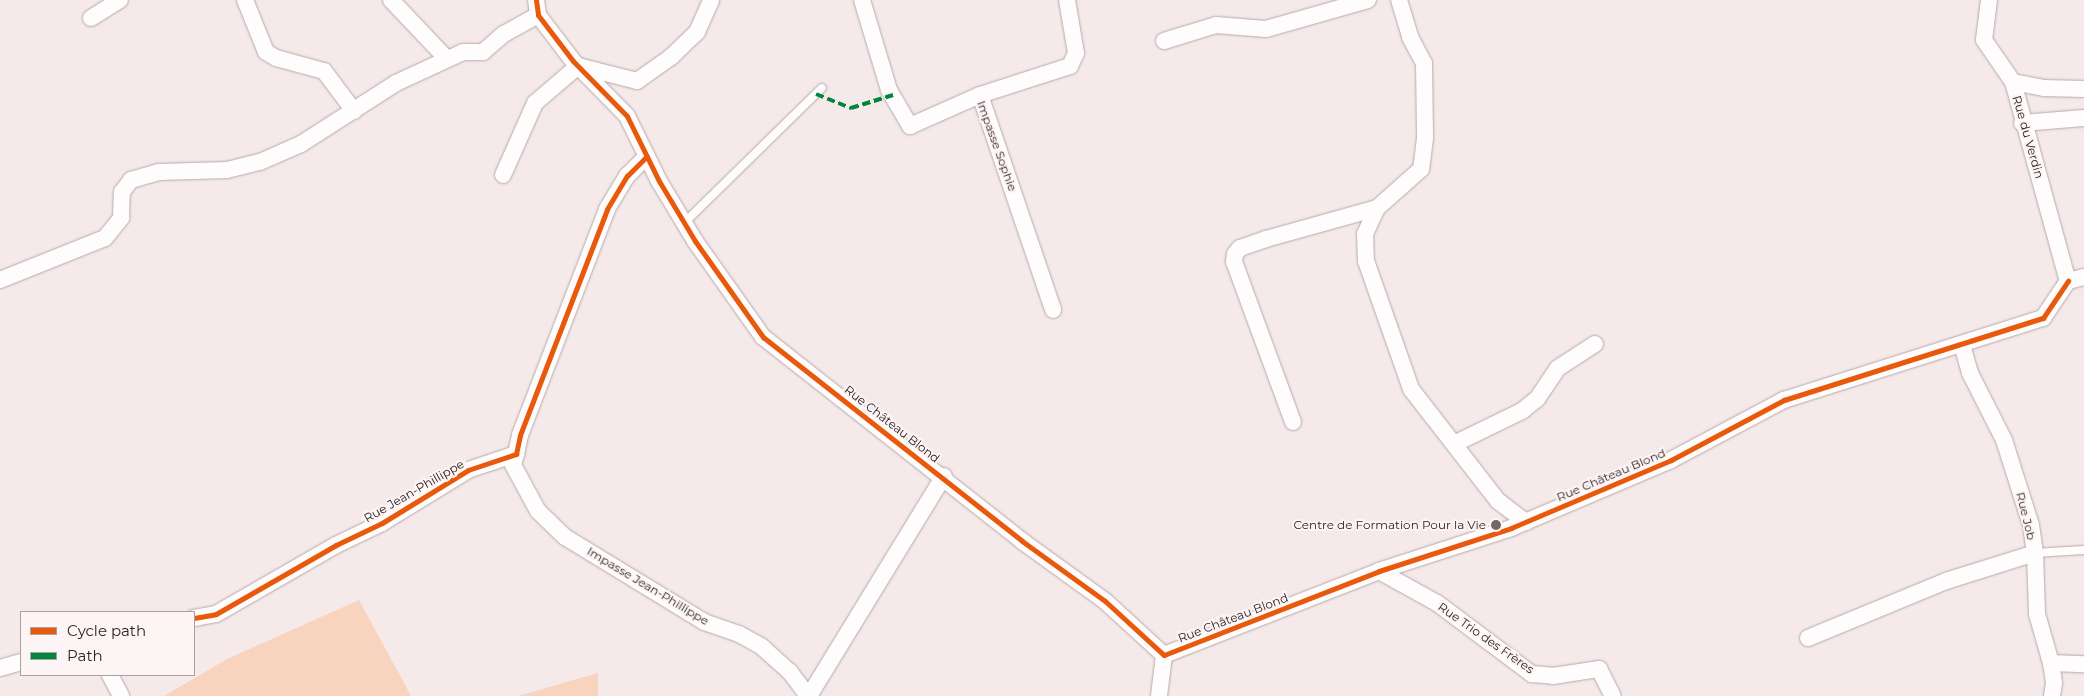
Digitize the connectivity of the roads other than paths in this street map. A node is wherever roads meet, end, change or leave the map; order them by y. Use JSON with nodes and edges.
{"nodes":[{"id":1,"x":120,"y":0,"type":"edge"},
{"id":2,"x":245,"y":0,"type":"edge"},
{"id":3,"x":390,"y":0,"type":"edge"},
{"id":4,"x":711,"y":0,"type":"edge"},
{"id":5,"x":862,"y":0,"type":"edge"},
{"id":6,"x":1067,"y":0,"type":"edge"},
{"id":7,"x":1368,"y":0,"type":"edge"},
{"id":8,"x":1398,"y":0,"type":"edge"},
{"id":9,"x":1989,"y":0,"type":"edge"},
{"id":10,"x":537,"y":7,"type":"edge"},
{"id":11,"x":91,"y":18,"type":"dead end"},
{"id":12,"x":1164,"y":41,"type":"dead end"},
{"id":13,"x":446,"y":59,"type":"junction"},
{"id":14,"x":578,"y":66,"type":"junction"},
{"id":15,"x":2013,"y":82,"type":"junction"},
{"id":16,"x":822,"y":88,"type":"dead end"},
{"id":17,"x":2084,"y":89,"type":"edge"},
{"id":18,"x":980,"y":96,"type":"junction"},
{"id":19,"x":354,"y":111,"type":"junction"},
{"id":20,"x":2084,"y":118,"type":"edge"},
{"id":21,"x":2022,"y":123,"type":"junction"},
{"id":22,"x":647,"y":156,"type":"junction"},
{"id":23,"x":503,"y":175,"type":"dead end"},
{"id":24,"x":1377,"y":208,"type":"junction"},
{"id":25,"x":684,"y":223,"type":"junction"},
{"id":26,"x":2084,"y":277,"type":"edge"},
{"id":27,"x":0,"y":280,"type":"edge"},
{"id":28,"x":2068,"y":281,"type":"junction"},
{"id":29,"x":1053,"y":310,"type":"dead end"},
{"id":30,"x":1595,"y":344,"type":"dead end"},
{"id":31,"x":1962,"y":345,"type":"junction"},
{"id":32,"x":1293,"y":422,"type":"dead end"},
{"id":33,"x":1454,"y":444,"type":"junction"},
{"id":34,"x":516,"y":454,"type":"junction"},
{"id":35,"x":944,"y":476,"type":"junction"},
{"id":36,"x":1526,"y":522,"type":"junction"},
{"id":37,"x":2084,"y":550,"type":"edge"},
{"id":38,"x":2035,"y":554,"type":"junction"},
{"id":39,"x":1379,"y":571,"type":"junction"},
{"id":40,"x":195,"y":618,"type":"edge"},
{"id":41,"x":1808,"y":638,"type":"dead end"},
{"id":42,"x":1164,"y":655,"type":"junction"},
{"id":43,"x":20,"y":662,"type":"edge"},
{"id":44,"x":2051,"y":663,"type":"junction"},
{"id":45,"x":2084,"y":664,"type":"edge"},
{"id":46,"x":0,"y":668,"type":"edge"},
{"id":47,"x":111,"y":676,"type":"edge"},
{"id":48,"x":121,"y":696,"type":"edge"},
{"id":49,"x":808,"y":696,"type":"edge"},
{"id":50,"x":1159,"y":696,"type":"edge"},
{"id":51,"x":1613,"y":696,"type":"edge"},
{"id":52,"x":2052,"y":696,"type":"edge"}],
"edges":[{"from":1,"to":11,"type":"street"},
{"from":2,"to":19,"type":"street"},
{"from":3,"to":13,"type":"street"},
{"from":4,"to":14,"type":"street"},
{"from":5,"to":18,"type":"street","name":"Impasse Sophie"},
{"from":6,"to":18,"type":"street"},
{"from":7,"to":12,"type":"street"},
{"from":8,"to":24,"type":"street"},
{"from":9,"to":15,"type":"street","name":"Rue du Verdin"},
{"from":10,"to":13,"type":"street"},
{"from":10,"to":14,"type":"street","name":"Rue Château Blond"},
{"from":13,"to":19,"type":"street"},
{"from":14,"to":22,"type":"street","name":"Rue Château Blond"},
{"from":14,"to":23,"type":"street"},
{"from":15,"to":17,"type":"street"},
{"from":15,"to":21,"type":"street","name":"Rue du Verdin"},
{"from":16,"to":25,"type":"lane"},
{"from":18,"to":29,"type":"street","name":"Impasse Sophie"},
{"from":19,"to":27,"type":"street"},
{"from":20,"to":21,"type":"street"},
{"from":21,"to":28,"type":"street","name":"Rue du Verdin"},
{"from":22,"to":25,"type":"street","name":"Rue Château Blond"},
{"from":22,"to":34,"type":"street"},
{"from":24,"to":32,"type":"street"},
{"from":24,"to":33,"type":"street"},
{"from":25,"to":35,"type":"street","name":"Rue Château Blond"},
{"from":26,"to":28,"type":"street"},
{"from":28,"to":31,"type":"street","name":"Rue Château Blond"},
{"from":30,"to":33,"type":"street"},
{"from":31,"to":36,"type":"street","name":"Rue Château Blond"},
{"from":31,"to":38,"type":"street","name":"Rue Job"},
{"from":33,"to":36,"type":"street"},
{"from":34,"to":40,"type":"street","name":"Rue Jean-Phillippe"},
{"from":34,"to":49,"type":"street","name":"Impasse Jean-Phillippe"},
{"from":35,"to":42,"type":"street","name":"Rue Château Blond"},
{"from":35,"to":49,"type":"street"},
{"from":36,"to":39,"type":"street","name":"Rue Château Blond"},
{"from":37,"to":38,"type":"lane"},
{"from":38,"to":41,"type":"street"},
{"from":38,"to":44,"type":"street","name":"Rue Job"},
{"from":39,"to":42,"type":"street","name":"Rue Château Blond"},
{"from":39,"to":51,"type":"street","name":"Rue Trio des Frères"},
{"from":42,"to":50,"type":"street"},
{"from":43,"to":46,"type":"street"},
{"from":44,"to":45,"type":"street"},
{"from":44,"to":52,"type":"street","name":"Rue Job"},
{"from":47,"to":48,"type":"street"}]}
